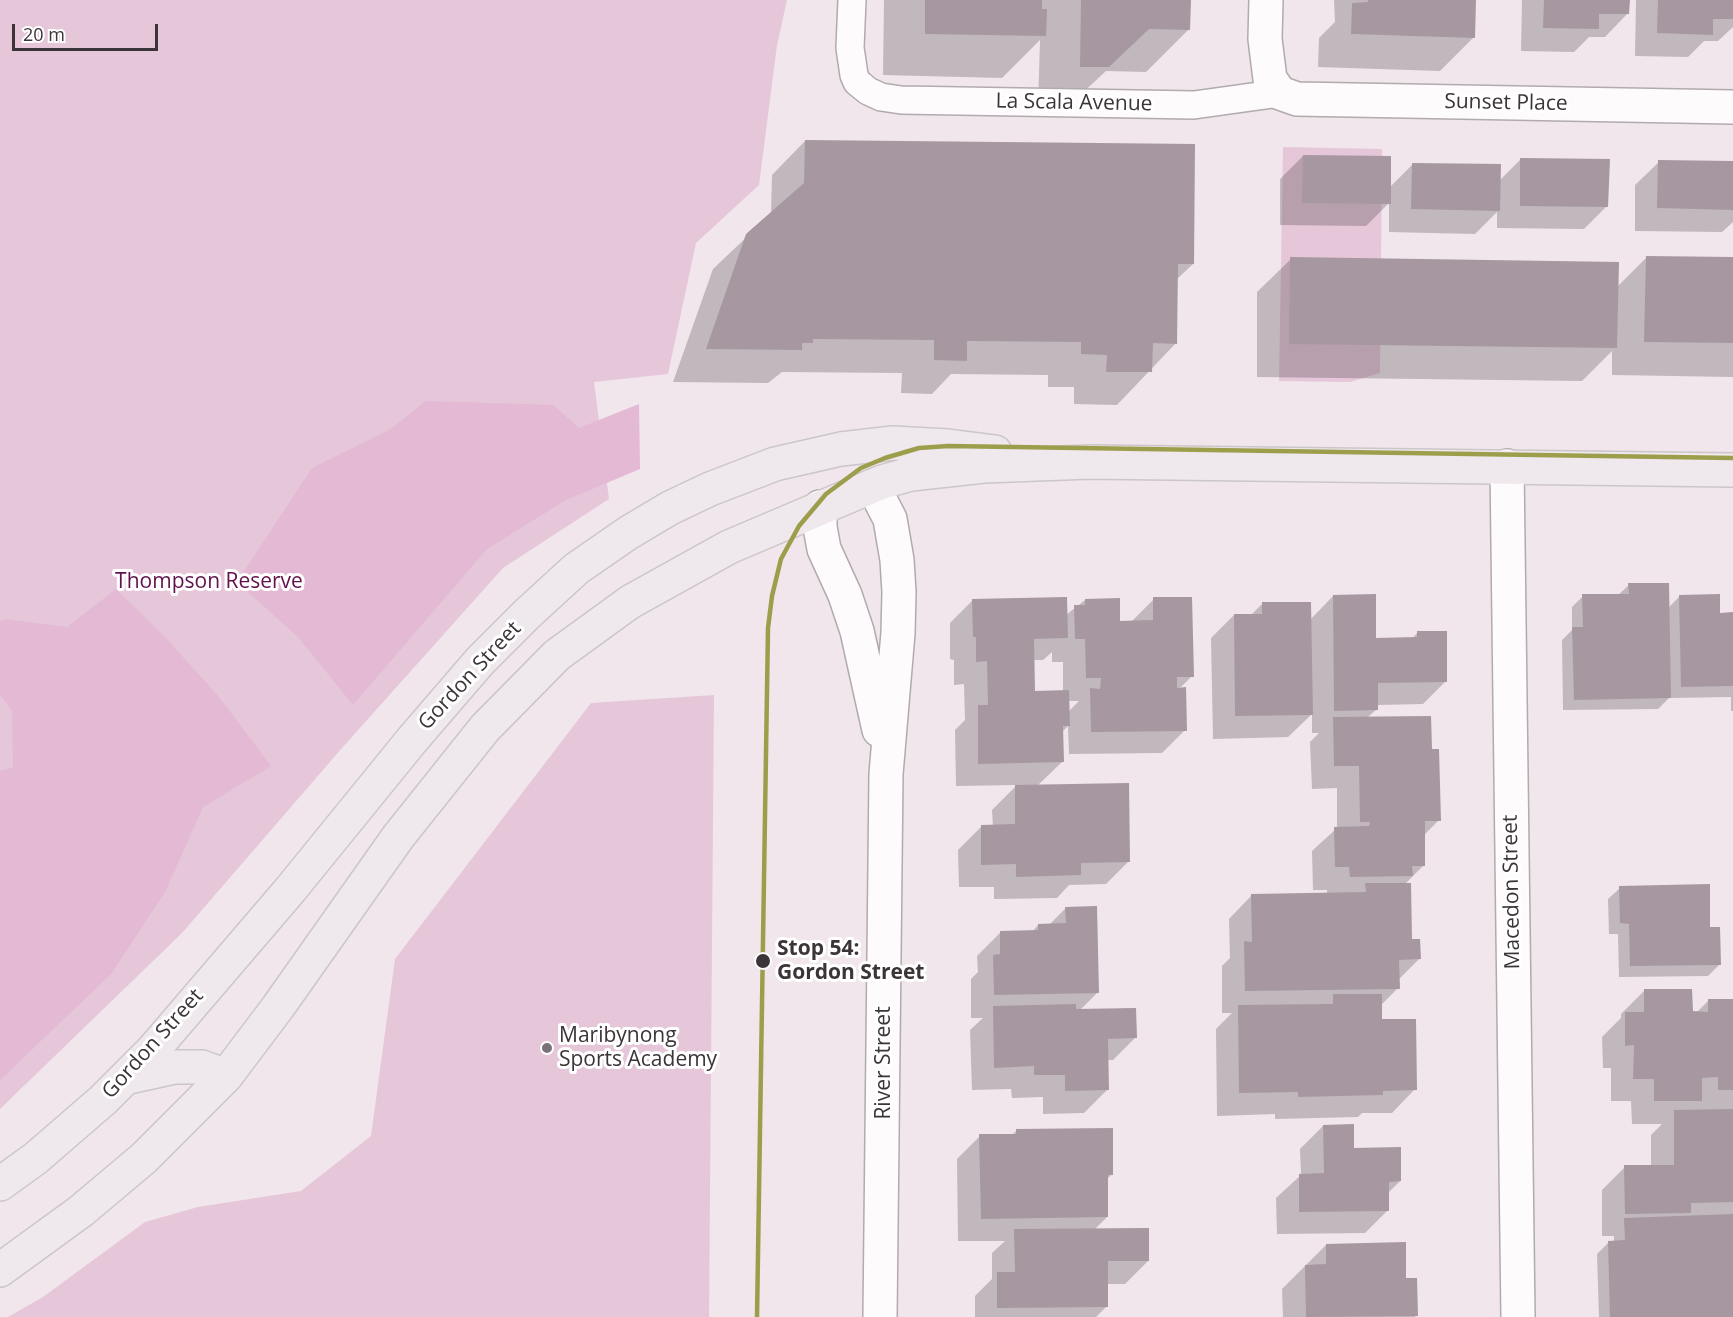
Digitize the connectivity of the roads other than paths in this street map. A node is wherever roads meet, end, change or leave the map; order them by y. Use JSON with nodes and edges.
{"nodes":[{"id":1,"x":852,"y":0,"type":"edge"},
{"id":2,"x":1266,"y":0,"type":"edge"},
{"id":3,"x":1280,"y":93,"type":"junction"},
{"id":4,"x":1733,"y":107,"type":"edge"},
{"id":5,"x":835,"y":450,"type":"junction"},
{"id":6,"x":1090,"y":462,"type":"junction"},
{"id":7,"x":1507,"y":466,"type":"junction"},
{"id":8,"x":1733,"y":470,"type":"edge"},
{"id":9,"x":873,"y":486,"type":"junction"},
{"id":10,"x":820,"y":507,"type":"junction"},
{"id":11,"x":886,"y":774,"type":"junction"},
{"id":12,"x":226,"y":1076,"type":"junction"},
{"id":13,"x":125,"y":1078,"type":"junction"},
{"id":14,"x":0,"y":1184,"type":"edge"},
{"id":15,"x":0,"y":1270,"type":"edge"},
{"id":16,"x":880,"y":1317,"type":"edge"},
{"id":17,"x":1518,"y":1317,"type":"edge"}],
"edges":[{"from":1,"to":3,"type":"lane","name":"La Scala Avenue"},
{"from":2,"to":3,"type":"street"},
{"from":3,"to":4,"type":"street","name":"Sunset Place"},
{"from":5,"to":6,"type":"main road","name":"Gordon Street"},
{"from":5,"to":9,"type":"main road"},
{"from":5,"to":10,"type":"main road"},
{"from":5,"to":13,"type":"main road","name":"Gordon Street"},
{"from":6,"to":7,"type":"main road","name":"Gordon Street"},
{"from":6,"to":9,"type":"main road","name":"Gordon Street"},
{"from":7,"to":8,"type":"main road","name":"Gordon Street"},
{"from":7,"to":17,"type":"street","name":"Macedon Street"},
{"from":9,"to":10,"type":"main road","name":"Gordon Street"},
{"from":9,"to":11,"type":"street","name":"River Street"},
{"from":10,"to":11,"type":"street","name":"River Street"},
{"from":10,"to":12,"type":"main road"},
{"from":11,"to":16,"type":"street","name":"River Street"},
{"from":12,"to":13,"type":"main road"},
{"from":12,"to":15,"type":"main road"},
{"from":13,"to":14,"type":"main road","name":"Gordon Street"}]}
